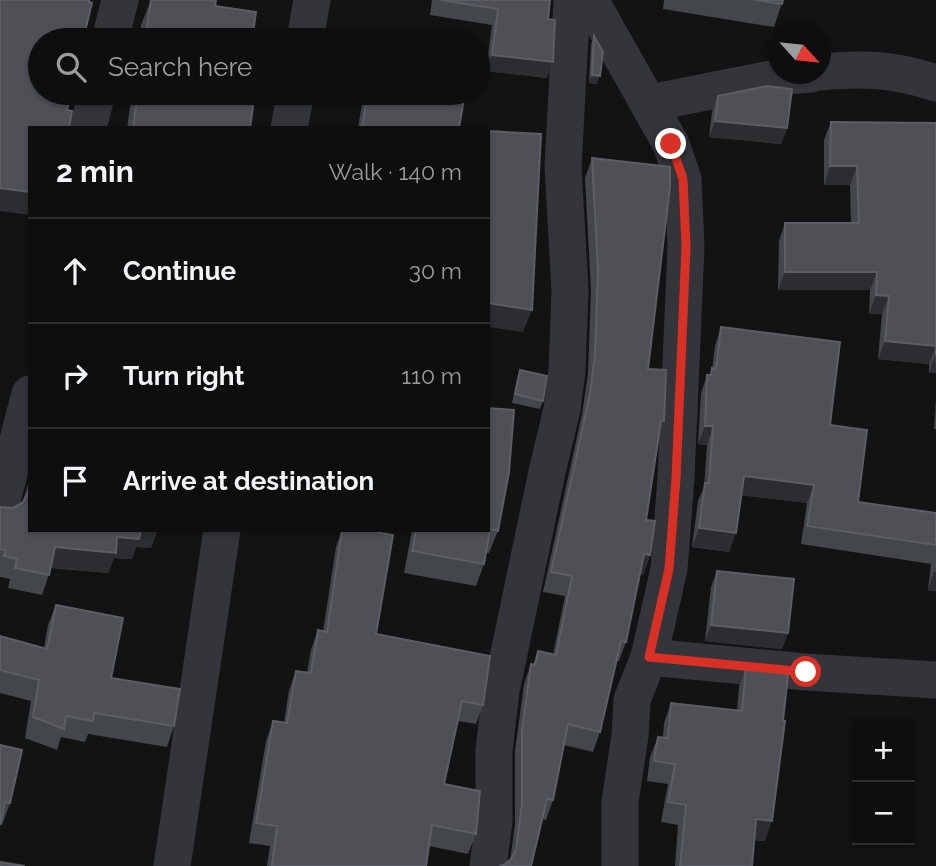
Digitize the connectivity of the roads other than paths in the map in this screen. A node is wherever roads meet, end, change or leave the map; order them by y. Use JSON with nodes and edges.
{"nodes":[{"id":1,"x":120,"y":0,"type":"edge"},
{"id":2,"x":312,"y":0,"type":"edge"},
{"id":3,"x":572,"y":0,"type":"edge"},
{"id":4,"x":590,"y":0,"type":"edge"},
{"id":5,"x":113,"y":28,"type":"edge"},
{"id":6,"x":307,"y":28,"type":"edge"},
{"id":7,"x":831,"y":71,"type":"edge"},
{"id":8,"x":768,"y":80,"type":"edge"},
{"id":9,"x":936,"y":83,"type":"edge"},
{"id":10,"x":650,"y":103,"type":"junction"},
{"id":11,"x":94,"y":105,"type":"edge"},
{"id":12,"x":294,"y":105,"type":"edge"},
{"id":13,"x":89,"y":126,"type":"edge"},
{"id":14,"x":289,"y":126,"type":"edge"},
{"id":15,"x":28,"y":402,"type":"edge"},
{"id":16,"x":0,"y":508,"type":"edge"},
{"id":17,"x":222,"y":532,"type":"edge"},
{"id":18,"x":649,"y":657,"type":"junction"},
{"id":19,"x":936,"y":680,"type":"edge"},
{"id":20,"x":173,"y":866,"type":"edge"},
{"id":21,"x":488,"y":866,"type":"edge"},
{"id":22,"x":620,"y":866,"type":"edge"}],
"edges":[{"from":1,"to":5,"type":"street"},
{"from":2,"to":6,"type":"street"},
{"from":3,"to":21,"type":"street"},
{"from":4,"to":10,"type":"street"},
{"from":7,"to":9,"type":"street"},
{"from":8,"to":10,"type":"street"},
{"from":10,"to":18,"type":"street"},
{"from":11,"to":13,"type":"street"},
{"from":12,"to":14,"type":"street"},
{"from":15,"to":16,"type":"street"},
{"from":17,"to":20,"type":"street"},
{"from":18,"to":19,"type":"street"},
{"from":18,"to":22,"type":"street"}]}
